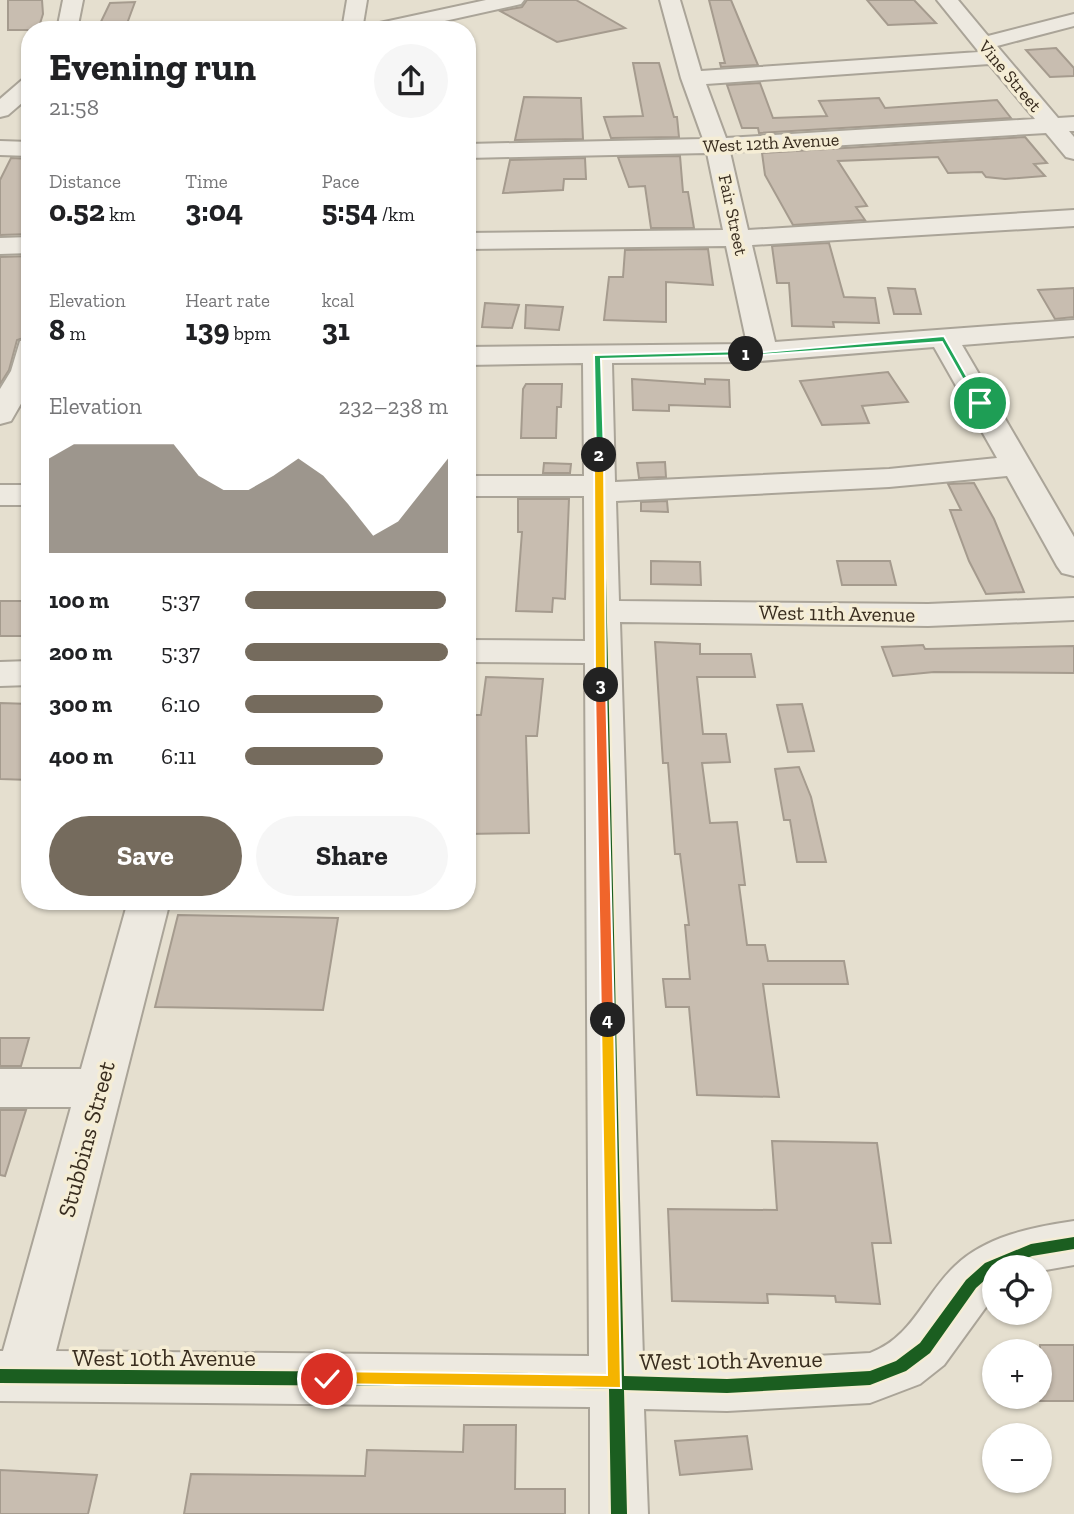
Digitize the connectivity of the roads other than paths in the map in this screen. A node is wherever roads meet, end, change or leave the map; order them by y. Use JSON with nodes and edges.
{"nodes":[{"id":1,"x":73,"y":0,"type":"edge"},
{"id":2,"x":357,"y":0,"type":"edge"},
{"id":3,"x":514,"y":0,"type":"edge"},
{"id":4,"x":670,"y":0,"type":"edge"},
{"id":5,"x":947,"y":0,"type":"edge"},
{"id":6,"x":1074,"y":20,"type":"edge"},
{"id":7,"x":69,"y":21,"type":"edge"},
{"id":8,"x":354,"y":21,"type":"edge"},
{"id":9,"x":416,"y":21,"type":"edge"},
{"id":10,"x":988,"y":50,"type":"junction"},
{"id":11,"x":692,"y":78,"type":"junction"},
{"id":12,"x":21,"y":92,"type":"edge"},
{"id":13,"x":0,"y":110,"type":"edge"},
{"id":14,"x":1063,"y":125,"type":"edge"},
{"id":15,"x":717,"y":146,"type":"junction"},
{"id":16,"x":0,"y":148,"type":"edge"},
{"id":17,"x":21,"y":149,"type":"edge"},
{"id":18,"x":476,"y":151,"type":"edge"},
{"id":19,"x":1074,"y":152,"type":"edge"},
{"id":20,"x":1074,"y":218,"type":"edge"},
{"id":21,"x":737,"y":239,"type":"junction"},
{"id":22,"x":476,"y":241,"type":"edge"},
{"id":23,"x":0,"y":246,"type":"edge"},
{"id":24,"x":21,"y":246,"type":"edge"},
{"id":25,"x":1074,"y":328,"type":"edge"},
{"id":26,"x":944,"y":339,"type":"junction"},
{"id":27,"x":763,"y":352,"type":"junction"},
{"id":28,"x":476,"y":356,"type":"edge"},
{"id":29,"x":597,"y":356,"type":"junction"},
{"id":30,"x":21,"y":378,"type":"edge"},
{"id":31,"x":0,"y":415,"type":"edge"},
{"id":32,"x":1016,"y":466,"type":"junction"},
{"id":33,"x":476,"y":486,"type":"edge"},
{"id":34,"x":600,"y":489,"type":"junction"},
{"id":35,"x":0,"y":495,"type":"edge"},
{"id":36,"x":21,"y":495,"type":"edge"},
{"id":37,"x":1074,"y":566,"type":"edge"},
{"id":38,"x":1074,"y":609,"type":"edge"},
{"id":39,"x":600,"y":631,"type":"junction"},
{"id":40,"x":476,"y":650,"type":"edge"},
{"id":41,"x":21,"y":673,"type":"edge"},
{"id":42,"x":0,"y":674,"type":"edge"},
{"id":43,"x":147,"y":910,"type":"edge"},
{"id":44,"x":0,"y":1088,"type":"edge"},
{"id":45,"x":99,"y":1088,"type":"junction"},
{"id":46,"x":1074,"y":1242,"type":"edge"},
{"id":47,"x":12,"y":1376,"type":"edge"},
{"id":48,"x":615,"y":1382,"type":"junction"},
{"id":49,"x":619,"y":1514,"type":"edge"}],
"edges":[{"from":1,"to":7,"type":"street"},
{"from":2,"to":8,"type":"street"},
{"from":3,"to":9,"type":"street"},
{"from":4,"to":11,"type":"street","name":"Fair Street"},
{"from":5,"to":10,"type":"street","name":"Vine Street"},
{"from":6,"to":10,"type":"street"},
{"from":10,"to":11,"type":"street"},
{"from":10,"to":14,"type":"street","name":"Vine Street"},
{"from":11,"to":15,"type":"street","name":"Fair Street"},
{"from":12,"to":13,"type":"street"},
{"from":14,"to":15,"type":"street","name":"West 12th Avenue"},
{"from":14,"to":19,"type":"street","name":"Vine Street"},
{"from":15,"to":18,"type":"street","name":"West 12th Avenue"},
{"from":15,"to":21,"type":"street","name":"Fair Street"},
{"from":16,"to":17,"type":"street"},
{"from":20,"to":21,"type":"street"},
{"from":21,"to":22,"type":"street"},
{"from":21,"to":27,"type":"street","name":"Fair Street"},
{"from":23,"to":24,"type":"street"},
{"from":25,"to":26,"type":"street"},
{"from":26,"to":27,"type":"street"},
{"from":26,"to":32,"type":"street"},
{"from":27,"to":29,"type":"street"},
{"from":28,"to":29,"type":"street"},
{"from":29,"to":34,"type":"street"},
{"from":30,"to":31,"type":"street"},
{"from":32,"to":34,"type":"street"},
{"from":32,"to":37,"type":"street"},
{"from":33,"to":34,"type":"street"},
{"from":34,"to":39,"type":"street"},
{"from":35,"to":36,"type":"street"},
{"from":38,"to":39,"type":"street","name":"West 11th Avenue"},
{"from":39,"to":40,"type":"street","name":"West 11th Avenue"},
{"from":39,"to":48,"type":"street"},
{"from":41,"to":42,"type":"street"},
{"from":43,"to":45,"type":"street","name":"Stubbins Street"},
{"from":44,"to":45,"type":"street"},
{"from":45,"to":47,"type":"street","name":"Stubbins Street"},
{"from":46,"to":48,"type":"street","name":"West 10th Avenue"},
{"from":47,"to":48,"type":"street","name":"West 10th Avenue"},
{"from":48,"to":49,"type":"street"}]}
